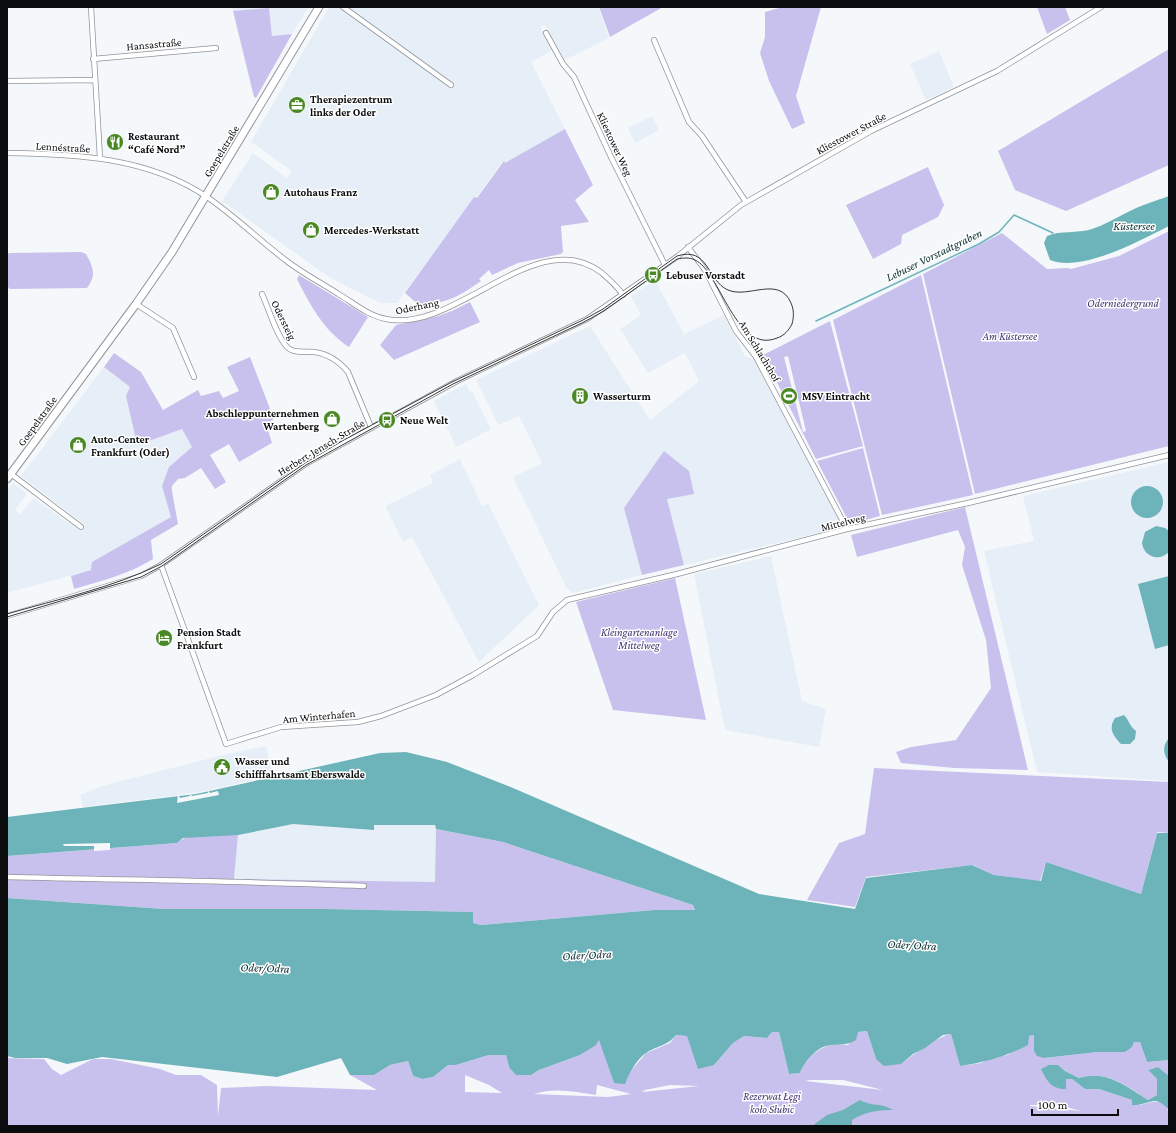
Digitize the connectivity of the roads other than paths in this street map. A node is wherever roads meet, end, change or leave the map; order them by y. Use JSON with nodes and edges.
{"nodes":[{"id":1,"x":91,"y":7,"type":"edge"},
{"id":2,"x":319,"y":7,"type":"edge"},
{"id":3,"x":343,"y":7,"type":"edge"},
{"id":4,"x":1101,"y":7,"type":"edge"},
{"id":5,"x":546,"y":33,"type":"dead end"},
{"id":6,"x":654,"y":40,"type":"dead end"},
{"id":7,"x":216,"y":48,"type":"dead end"},
{"id":8,"x":93,"y":59,"type":"junction"},
{"id":9,"x":95,"y":80,"type":"junction"},
{"id":10,"x":7,"y":81,"type":"edge"},
{"id":11,"x":451,"y":84,"type":"dead end"},
{"id":12,"x":7,"y":153,"type":"edge"},
{"id":13,"x":100,"y":158,"type":"junction"},
{"id":14,"x":207,"y":196,"type":"junction"},
{"id":15,"x":746,"y":202,"type":"junction"},
{"id":16,"x":688,"y":247,"type":"junction"},
{"id":17,"x":665,"y":265,"type":"junction"},
{"id":18,"x":262,"y":294,"type":"dead end"},
{"id":19,"x":623,"y":296,"type":"junction"},
{"id":20,"x":136,"y":304,"type":"junction"},
{"id":21,"x":194,"y":377,"type":"dead end"},
{"id":22,"x":371,"y":427,"type":"junction"},
{"id":23,"x":1169,"y":455,"type":"edge"},
{"id":24,"x":9,"y":477,"type":"edge"},
{"id":25,"x":81,"y":528,"type":"dead end"},
{"id":26,"x":847,"y":529,"type":"junction"},
{"id":27,"x":161,"y":565,"type":"junction"},
{"id":28,"x":7,"y":616,"type":"edge"},
{"id":29,"x":537,"y":636,"type":"joint"},
{"id":30,"x":7,"y":877,"type":"edge"},
{"id":31,"x":364,"y":886,"type":"dead end"}],
"edges":[{"from":1,"to":8,"type":"street"},
{"from":2,"to":14,"type":"street","name":"Goepelstraße"},
{"from":3,"to":11,"type":"street"},
{"from":4,"to":15,"type":"street","name":"Kliestower Straße"},
{"from":5,"to":17,"type":"street","name":"Kliestower Weg"},
{"from":6,"to":15,"type":"street"},
{"from":7,"to":8,"type":"street","name":"Hansastraße"},
{"from":8,"to":9,"type":"street"},
{"from":9,"to":10,"type":"street"},
{"from":9,"to":13,"type":"street"},
{"from":12,"to":13,"type":"street","name":"Lennéstraße"},
{"from":13,"to":14,"type":"street","name":"Lennéstraße"},
{"from":14,"to":19,"type":"street","name":"Oderhang"},
{"from":14,"to":20,"type":"street","name":"Goepelstraße"},
{"from":15,"to":16,"type":"street","name":"Kliestower Straße"},
{"from":16,"to":17,"type":"street","name":"Kliestower Straße"},
{"from":16,"to":26,"type":"street","name":"Am Schlachthof"},
{"from":17,"to":19,"type":"street","name":"Kliestower Straße"},
{"from":18,"to":22,"type":"street","name":"Odersteig"},
{"from":19,"to":22,"type":"street","name":"Herbert-Jensch-Straße"},
{"from":20,"to":21,"type":"street"},
{"from":20,"to":24,"type":"street","name":"Goepelstraße"},
{"from":22,"to":27,"type":"street","name":"Herbert-Jensch-Straße"},
{"from":23,"to":26,"type":"street","name":"Mittelweg"},
{"from":24,"to":25,"type":"street","name":"Goepelstraße"},
{"from":26,"to":29,"type":"street","name":"Mittelweg"},
{"from":27,"to":28,"type":"street","name":"Herbert-Jensch-Straße"},
{"from":27,"to":29,"type":"street","name":"Am Winterhafen"},
{"from":30,"to":31,"type":"street"}]}
